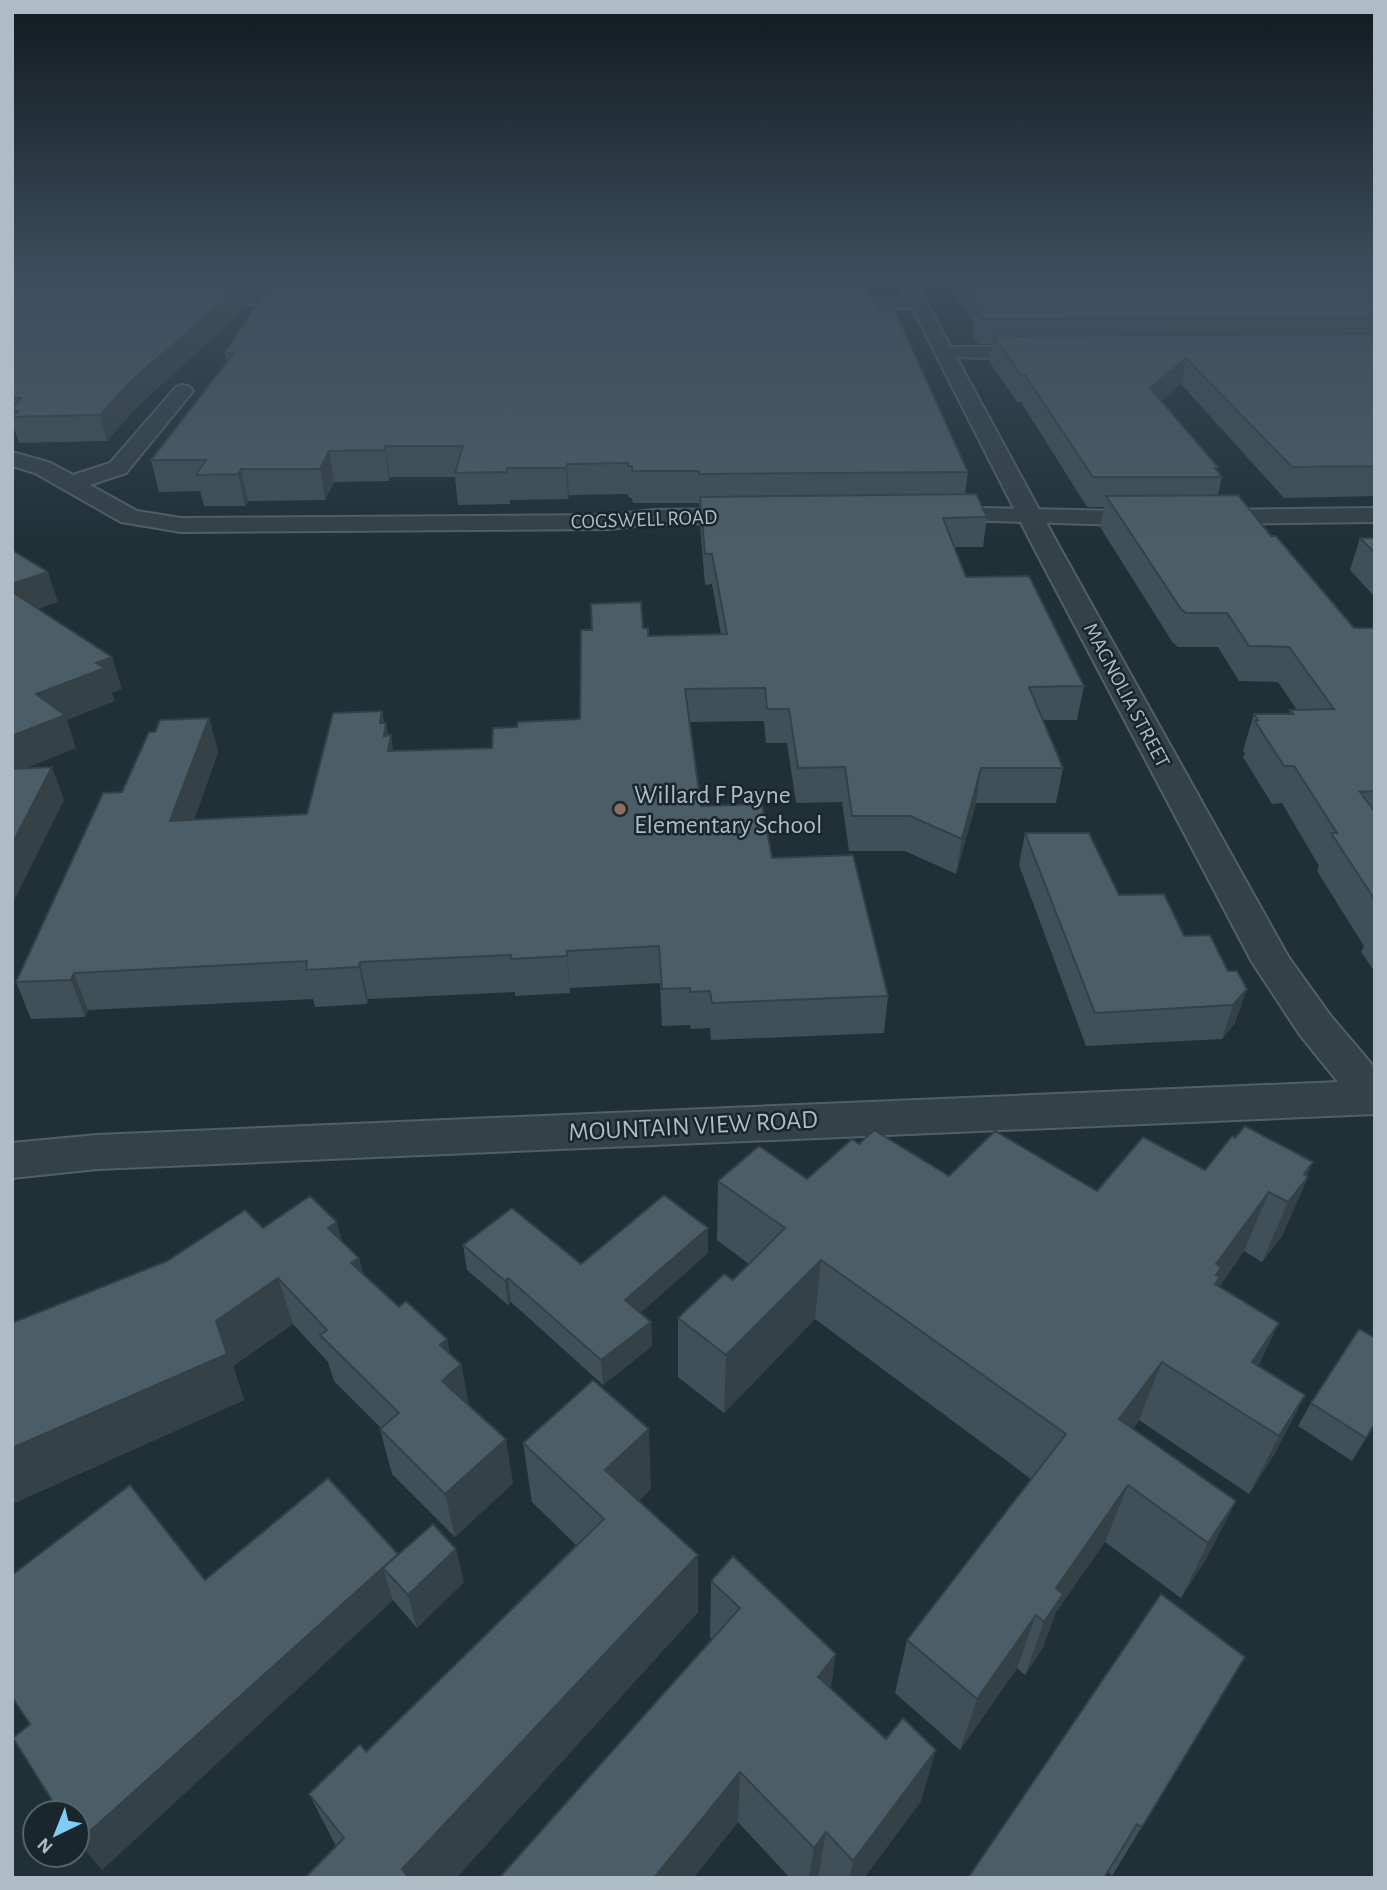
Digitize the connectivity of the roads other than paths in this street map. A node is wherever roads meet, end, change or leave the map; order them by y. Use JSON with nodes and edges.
{"nodes":[{"id":1,"x":951,"y":364,"type":"edge"},
{"id":2,"x":183,"y":391,"type":"dead end"},
{"id":3,"x":12,"y":459,"type":"edge"},
{"id":4,"x":73,"y":483,"type":"junction"},
{"id":5,"x":912,"y":514,"type":"edge"},
{"id":6,"x":777,"y":515,"type":"edge"},
{"id":7,"x":1029,"y":515,"type":"junction"},
{"id":8,"x":1375,"y":515,"type":"edge"},
{"id":9,"x":1374,"y":1096,"type":"edge"},
{"id":10,"x":12,"y":1161,"type":"edge"}],
"edges":[{"from":1,"to":7,"type":"street","name":"MAGNOLIA STREET"},
{"from":2,"to":4,"type":"street"},
{"from":3,"to":4,"type":"street","name":"COGSWELL ROAD"},
{"from":4,"to":6,"type":"street","name":"COGSWELL ROAD"},
{"from":5,"to":7,"type":"street"},
{"from":7,"to":8,"type":"street"},
{"from":7,"to":9,"type":"street","name":"MAGNOLIA STREET"},
{"from":9,"to":10,"type":"street","name":"MOUNTAIN VIEW ROAD"}]}
